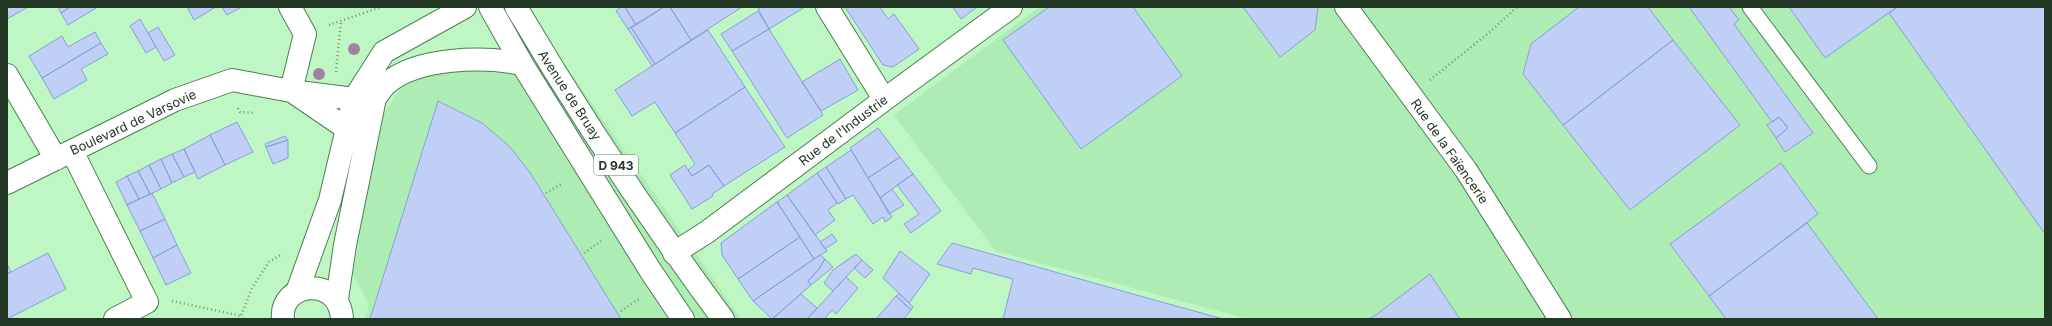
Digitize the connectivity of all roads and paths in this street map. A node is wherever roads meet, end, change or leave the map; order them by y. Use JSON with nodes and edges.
{"nodes":[{"id":1,"x":290,"y":7,"type":"edge"},
{"id":2,"x":382,"y":7,"type":"edge"},
{"id":3,"x":465,"y":7,"type":"edge"},
{"id":4,"x":490,"y":7,"type":"edge"},
{"id":5,"x":516,"y":7,"type":"edge"},
{"id":6,"x":827,"y":7,"type":"edge"},
{"id":7,"x":1012,"y":7,"type":"edge"},
{"id":8,"x":1346,"y":7,"type":"edge"},
{"id":9,"x":1517,"y":7,"type":"edge"},
{"id":10,"x":1750,"y":7,"type":"edge"},
{"id":11,"x":341,"y":21,"type":"junction"},
{"id":12,"x":305,"y":34,"type":"junction"},
{"id":13,"x":522,"y":64,"type":"junction"},
{"id":14,"x":7,"y":75,"type":"edge"},
{"id":15,"x":291,"y":91,"type":"junction"},
{"id":16,"x":328,"y":96,"type":"junction"},
{"id":17,"x":1411,"y":96,"type":"junction"},
{"id":18,"x":354,"y":99,"type":"junction"},
{"id":19,"x":884,"y":100,"type":"junction"},
{"id":20,"x":349,"y":127,"type":"junction"},
{"id":21,"x":64,"y":155,"type":"junction"},
{"id":22,"x":1869,"y":166,"type":"dead end"},
{"id":23,"x":7,"y":183,"type":"edge"},
{"id":24,"x":563,"y":183,"type":"dead end"},
{"id":25,"x":546,"y":193,"type":"dead end"},
{"id":26,"x":601,"y":241,"type":"dead end"},
{"id":27,"x":287,"y":252,"type":"dead end"},
{"id":28,"x":584,"y":253,"type":"dead end"},
{"id":29,"x":674,"y":253,"type":"junction"},
{"id":30,"x":296,"y":292,"type":"junction"},
{"id":31,"x":640,"y":299,"type":"dead end"},
{"id":32,"x":147,"y":302,"type":"junction"},
{"id":33,"x":339,"y":309,"type":"edge"},
{"id":34,"x":621,"y":311,"type":"dead end"},
{"id":35,"x":242,"y":317,"type":"edge"},
{"id":36,"x":115,"y":319,"type":"edge"},
{"id":37,"x":283,"y":319,"type":"edge"},
{"id":38,"x":683,"y":319,"type":"edge"},
{"id":39,"x":723,"y":319,"type":"edge"},
{"id":40,"x":1560,"y":319,"type":"edge"}],
"edges":[{"from":1,"to":12,"type":"street"},
{"from":2,"to":11,"type":"path"},
{"from":3,"to":18,"type":"street"},
{"from":4,"to":13,"type":"street","name":"Avenue de Bruay","number":"D 943"},
{"from":5,"to":29,"type":"street","name":"Avenue de Bruay","number":"D 943"},
{"from":6,"to":19,"type":"street"},
{"from":7,"to":19,"type":"street","name":"Rue de l'Industrie"},
{"from":8,"to":17,"type":"street","name":"Rue de la Faïencerie"},
{"from":9,"to":17,"type":"path"},
{"from":10,"to":22,"type":"lane"},
{"from":11,"to":12,"type":"path"},
{"from":11,"to":16,"type":"path"},
{"from":12,"to":15,"type":"street"},
{"from":13,"to":33,"type":"street"},
{"from":13,"to":38,"type":"street","name":"Avenue de Bruay","number":"D 943"},
{"from":14,"to":21,"type":"street"},
{"from":15,"to":16,"type":"street","name":"Boulevard de Varsovie"},
{"from":15,"to":20,"type":"street"},
{"from":15,"to":21,"type":"street","name":"Boulevard de Varsovie"},
{"from":16,"to":18,"type":"street","name":"Boulevard de Varsovie"},
{"from":17,"to":40,"type":"street","name":"Rue de la Faïencerie"},
{"from":18,"to":20,"type":"street"},
{"from":19,"to":29,"type":"street","name":"Rue de l'Industrie"},
{"from":20,"to":30,"type":"street"},
{"from":21,"to":23,"type":"street","name":"Boulevard de Varsovie"},
{"from":21,"to":32,"type":"street"},
{"from":24,"to":25,"type":"path"},
{"from":26,"to":28,"type":"path"},
{"from":27,"to":35,"type":"path"},
{"from":29,"to":39,"type":"street","name":"Avenue de Bruay","number":"D 943"},
{"from":30,"to":33,"type":"street"},
{"from":30,"to":37,"type":"street"},
{"from":31,"to":34,"type":"path"},
{"from":32,"to":35,"type":"path"},
{"from":32,"to":36,"type":"street"}]}
